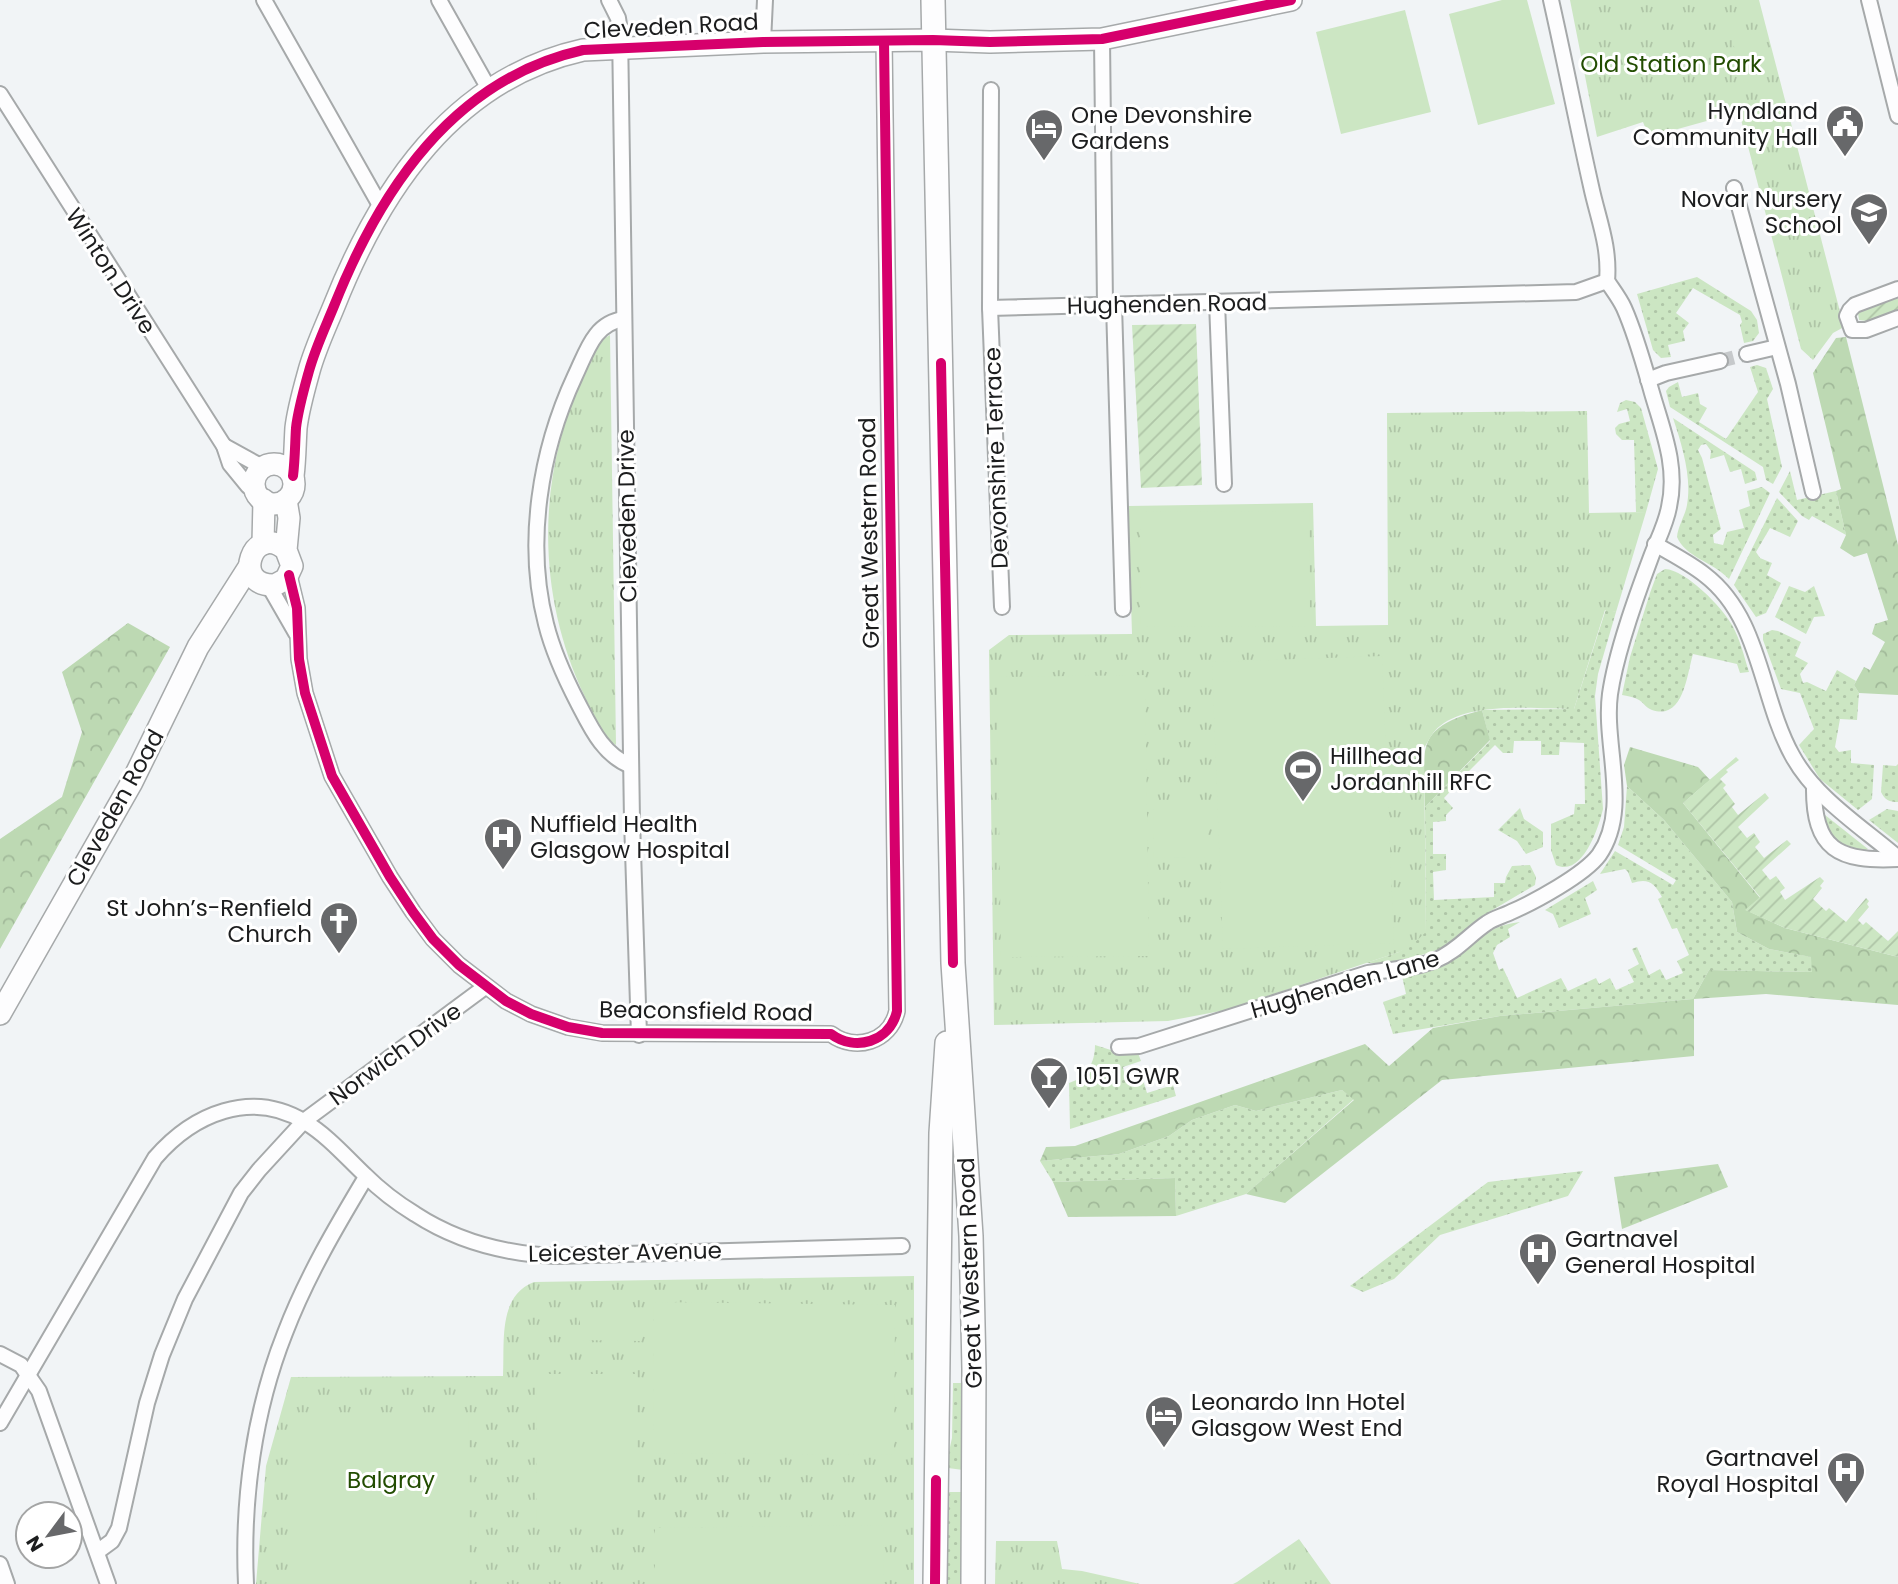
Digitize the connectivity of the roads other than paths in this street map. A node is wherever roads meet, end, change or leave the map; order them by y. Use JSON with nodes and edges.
{"nodes":[{"id":1,"x":264,"y":0,"type":"edge"},
{"id":2,"x":439,"y":0,"type":"edge"},
{"id":3,"x":609,"y":0,"type":"edge"},
{"id":4,"x":765,"y":0,"type":"edge"},
{"id":5,"x":933,"y":0,"type":"edge"},
{"id":6,"x":1291,"y":0,"type":"edge"},
{"id":7,"x":1551,"y":0,"type":"edge"},
{"id":8,"x":1869,"y":0,"type":"edge"},
{"id":9,"x":1102,"y":39,"type":"junction"},
{"id":10,"x":933,"y":40,"type":"junction"},
{"id":11,"x":884,"y":41,"type":"junction"},
{"id":12,"x":762,"y":42,"type":"junction"},
{"id":13,"x":620,"y":50,"type":"junction"},
{"id":14,"x":489,"y":89,"type":"junction"},
{"id":15,"x":1895,"y":89,"type":"edge"},
{"id":16,"x":991,"y":90,"type":"dead end"},
{"id":17,"x":0,"y":94,"type":"edge"},
{"id":18,"x":1898,"y":116,"type":"edge"},
{"id":19,"x":1734,"y":188,"type":"dead end"},
{"id":20,"x":381,"y":207,"type":"junction"},
{"id":21,"x":1607,"y":281,"type":"junction"},
{"id":22,"x":1898,"y":289,"type":"edge"},
{"id":23,"x":1217,"y":302,"type":"junction"},
{"id":24,"x":1110,"y":305,"type":"junction"},
{"id":25,"x":990,"y":308,"type":"junction"},
{"id":26,"x":1898,"y":318,"type":"edge"},
{"id":27,"x":624,"y":319,"type":"junction"},
{"id":28,"x":1777,"y":347,"type":"junction"},
{"id":29,"x":1747,"y":354,"type":"tunnel mouth"},
{"id":30,"x":1720,"y":360,"type":"tunnel mouth"},
{"id":31,"x":1648,"y":380,"type":"junction"},
{"id":32,"x":296,"y":426,"type":"junction"},
{"id":33,"x":224,"y":446,"type":"junction"},
{"id":34,"x":293,"y":476,"type":"junction"},
{"id":35,"x":264,"y":480,"type":"junction"},
{"id":36,"x":1224,"y":484,"type":"dead end"},
{"id":37,"x":1813,"y":492,"type":"dead end"},
{"id":38,"x":286,"y":500,"type":"junction"},
{"id":39,"x":262,"y":544,"type":"junction"},
{"id":40,"x":1655,"y":544,"type":"junction"},
{"id":41,"x":286,"y":550,"type":"junction"},
{"id":42,"x":289,"y":575,"type":"junction"},
{"id":43,"x":260,"y":579,"type":"junction"},
{"id":44,"x":1002,"y":607,"type":"dead end"},
{"id":45,"x":1123,"y":609,"type":"dead end"},
{"id":46,"x":296,"y":634,"type":"junction"},
{"id":47,"x":631,"y":766,"type":"junction"},
{"id":48,"x":1814,"y":786,"type":"junction"},
{"id":49,"x":1898,"y":859,"type":"edge"},
{"id":50,"x":953,"y":963,"type":"junction"},
{"id":51,"x":485,"y":987,"type":"junction"},
{"id":52,"x":0,"y":1014,"type":"edge"},
{"id":53,"x":893,"y":1024,"type":"joint"},
{"id":54,"x":639,"y":1035,"type":"junction"},
{"id":55,"x":1119,"y":1046,"type":"dead end"},
{"id":56,"x":304,"y":1121,"type":"junction"},
{"id":57,"x":366,"y":1177,"type":"junction"},
{"id":58,"x":902,"y":1245,"type":"dead end"},
{"id":59,"x":0,"y":1354,"type":"edge"},
{"id":60,"x":28,"y":1373,"type":"junction"},
{"id":61,"x":0,"y":1423,"type":"edge"},
{"id":62,"x":97,"y":1552,"type":"junction"},
{"id":63,"x":0,"y":1564,"type":"edge"},
{"id":64,"x":7,"y":1584,"type":"edge"},
{"id":65,"x":108,"y":1584,"type":"edge"},
{"id":66,"x":246,"y":1584,"type":"edge"},
{"id":67,"x":935,"y":1584,"type":"edge"},
{"id":68,"x":973,"y":1584,"type":"edge"}],
"edges":[{"from":1,"to":20,"type":"street"},
{"from":2,"to":14,"type":"street"},
{"from":3,"to":13,"type":"street","name":"Cleveden Drive"},
{"from":4,"to":12,"type":"street"},
{"from":5,"to":10,"type":"main road","name":"Great Western Road"},
{"from":6,"to":9,"type":"street","name":"Cleveden Road"},
{"from":7,"to":21,"type":"street"},
{"from":8,"to":15,"type":"street"},
{"from":9,"to":10,"type":"street","name":"Cleveden Road"},
{"from":9,"to":24,"type":"street"},
{"from":10,"to":11,"type":"street","name":"Cleveden Road"},
{"from":10,"to":50,"type":"main road","name":"Great Western Road"},
{"from":11,"to":12,"type":"street","name":"Cleveden Road"},
{"from":11,"to":53,"type":"street","name":"Great Western Road"},
{"from":12,"to":13,"type":"street","name":"Cleveden Road"},
{"from":13,"to":14,"type":"street","name":"Cleveden Road"},
{"from":13,"to":27,"type":"street","name":"Cleveden Drive"},
{"from":14,"to":20,"type":"street","name":"Cleveden Road"},
{"from":15,"to":18,"type":"street"},
{"from":16,"to":25,"type":"street","name":"Devonshire Terrace"},
{"from":17,"to":33,"type":"street","name":"Winton Drive"},
{"from":19,"to":28,"type":"street"},
{"from":20,"to":32,"type":"street","name":"Cleveden Road"},
{"from":21,"to":23,"type":"street","name":"Hughenden Road"},
{"from":21,"to":31,"type":"street","name":"Hughenden Lane"},
{"from":22,"to":26,"type":"street"},
{"from":23,"to":24,"type":"street","name":"Hughenden Road"},
{"from":23,"to":36,"type":"street"},
{"from":24,"to":25,"type":"street","name":"Hughenden Road"},
{"from":24,"to":45,"type":"street"},
{"from":25,"to":44,"type":"street","name":"Devonshire Terrace"},
{"from":27,"to":47,"type":"street","name":"Cleveden Drive"},
{"from":27,"to":47,"type":"street"},
{"from":28,"to":29,"type":"street"},
{"from":28,"to":37,"type":"street"},
{"from":30,"to":31,"type":"street"},
{"from":31,"to":40,"type":"street","name":"Hughenden Lane"},
{"from":32,"to":34,"type":"street","name":"Cleveden Road"},
{"from":32,"to":35,"type":"street","name":"Cleveden Road"},
{"from":33,"to":35,"type":"street","name":"Winton Drive"},
{"from":33,"to":35,"type":"street","name":"Winton Drive"},
{"from":34,"to":35,"type":"street"},
{"from":34,"to":38,"type":"street","name":"Cleveden Road"},
{"from":35,"to":38,"type":"street"},
{"from":35,"to":39,"type":"street","name":"Cleveden Road"},
{"from":38,"to":41,"type":"street","name":"Cleveden Road"},
{"from":39,"to":41,"type":"street"},
{"from":39,"to":43,"type":"street","name":"Cleveden Road"},
{"from":40,"to":48,"type":"street"},
{"from":40,"to":55,"type":"street","name":"Hughenden Lane"},
{"from":41,"to":42,"type":"street","name":"Cleveden Road"},
{"from":42,"to":43,"type":"street","name":"Cleveden Road"},
{"from":42,"to":46,"type":"street","name":"Beaconsfield Road"},
{"from":43,"to":46,"type":"street","name":"Beaconsfield Road"},
{"from":43,"to":52,"type":"street","name":"Cleveden Road"},
{"from":46,"to":51,"type":"street","name":"Beaconsfield Road"},
{"from":47,"to":54,"type":"street","name":"Cleveden Drive"},
{"from":48,"to":49,"type":"street"},
{"from":48,"to":49,"type":"street"},
{"from":50,"to":67,"type":"main road","name":"Great Western Road"},
{"from":50,"to":68,"type":"main road","name":"Great Western Road"},
{"from":51,"to":54,"type":"street","name":"Beaconsfield Road"},
{"from":51,"to":56,"type":"street","name":"Norwich Drive"},
{"from":53,"to":54,"type":"street","name":"Beaconsfield Road"},
{"from":56,"to":57,"type":"street","name":"Leicester Avenue"},
{"from":56,"to":60,"type":"street","name":"Leicester Avenue"},
{"from":56,"to":62,"type":"street","name":"Norwich Drive"},
{"from":57,"to":58,"type":"street","name":"Leicester Avenue"},
{"from":57,"to":66,"type":"street"},
{"from":59,"to":60,"type":"street"},
{"from":60,"to":61,"type":"street","name":"Leicester Avenue"},
{"from":60,"to":62,"type":"street"},
{"from":62,"to":65,"type":"street"},
{"from":63,"to":64,"type":"street"}]}
